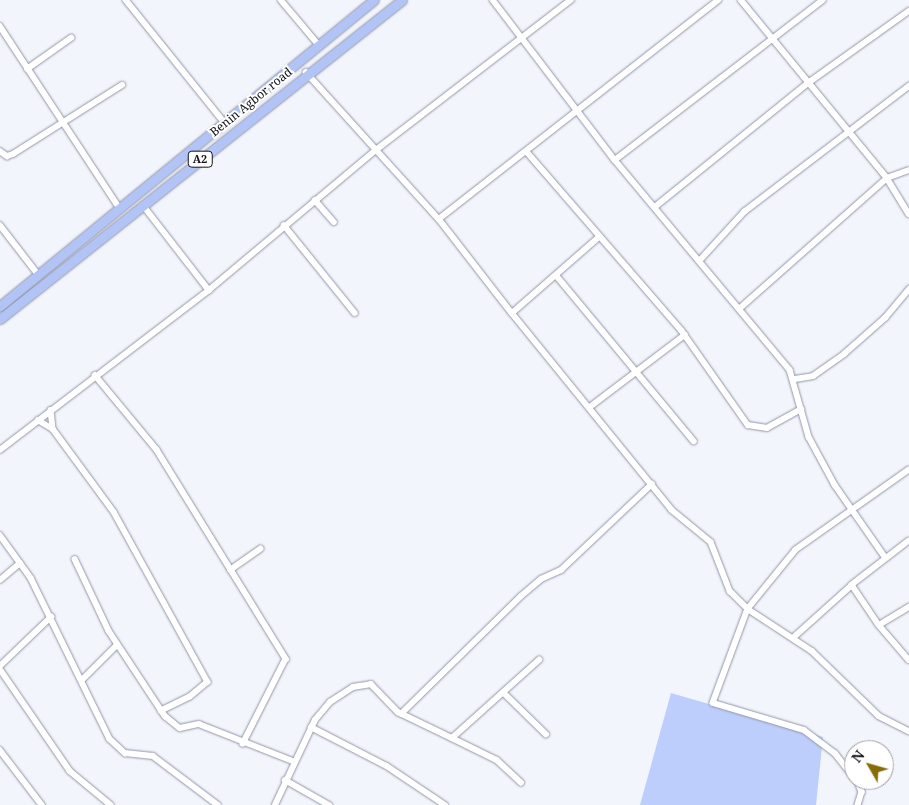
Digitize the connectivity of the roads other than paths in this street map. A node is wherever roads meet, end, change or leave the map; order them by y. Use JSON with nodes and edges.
{"nodes":[{"id":1,"x":126,"y":0,"type":"edge"},
{"id":2,"x":281,"y":0,"type":"edge"},
{"id":3,"x":374,"y":0,"type":"edge"},
{"id":4,"x":402,"y":0,"type":"edge"},
{"id":5,"x":493,"y":0,"type":"edge"},
{"id":6,"x":572,"y":0,"type":"edge"},
{"id":7,"x":718,"y":0,"type":"edge"},
{"id":8,"x":741,"y":0,"type":"edge"},
{"id":9,"x":823,"y":0,"type":"edge"},
{"id":10,"x":909,"y":11,"type":"edge"},
{"id":11,"x":0,"y":26,"type":"edge"},
{"id":12,"x":774,"y":37,"type":"junction"},
{"id":13,"x":71,"y":38,"type":"dead end"},
{"id":14,"x":523,"y":38,"type":"junction"},
{"id":15,"x":318,"y":44,"type":"junction"},
{"id":16,"x":27,"y":70,"type":"junction"},
{"id":17,"x":306,"y":72,"type":"junction"},
{"id":18,"x":808,"y":83,"type":"junction"},
{"id":19,"x":122,"y":85,"type":"dead end"},
{"id":20,"x":909,"y":86,"type":"edge"},
{"id":21,"x":578,"y":113,"type":"junction"},
{"id":22,"x":63,"y":119,"type":"junction"},
{"id":23,"x":224,"y":122,"type":"junction"},
{"id":24,"x":850,"y":132,"type":"junction"},
{"id":25,"x":376,"y":150,"type":"junction"},
{"id":26,"x":0,"y":151,"type":"edge"},
{"id":27,"x":528,"y":153,"type":"junction"},
{"id":28,"x":615,"y":160,"type":"junction"},
{"id":29,"x":909,"y":170,"type":"edge"},
{"id":30,"x":887,"y":178,"type":"junction"},
{"id":31,"x":316,"y":200,"type":"junction"},
{"id":32,"x":143,"y":205,"type":"junction"},
{"id":33,"x":119,"y":207,"type":"junction"},
{"id":34,"x":655,"y":207,"type":"junction"},
{"id":35,"x":909,"y":214,"type":"edge"},
{"id":36,"x":439,"y":219,"type":"junction"},
{"id":37,"x":334,"y":222,"type":"dead end"},
{"id":38,"x":0,"y":224,"type":"edge"},
{"id":39,"x":284,"y":225,"type":"junction"},
{"id":40,"x":599,"y":236,"type":"junction"},
{"id":41,"x":701,"y":259,"type":"junction"},
{"id":42,"x":38,"y":274,"type":"junction"},
{"id":43,"x":556,"y":275,"type":"junction"},
{"id":44,"x":909,"y":289,"type":"edge"},
{"id":45,"x":209,"y":290,"type":"junction"},
{"id":46,"x":0,"y":306,"type":"edge"},
{"id":47,"x":738,"y":309,"type":"junction"},
{"id":48,"x":355,"y":313,"type":"dead end"},
{"id":49,"x":512,"y":313,"type":"junction"},
{"id":50,"x":0,"y":319,"type":"edge"},
{"id":51,"x":685,"y":335,"type":"junction"},
{"id":52,"x":637,"y":370,"type":"junction"},
{"id":53,"x":95,"y":375,"type":"junction"},
{"id":54,"x":795,"y":379,"type":"junction"},
{"id":55,"x":590,"y":407,"type":"junction"},
{"id":56,"x":801,"y":409,"type":"junction"},
{"id":57,"x":51,"y":410,"type":"junction"},
{"id":58,"x":38,"y":420,"type":"junction"},
{"id":59,"x":53,"y":429,"type":"junction"},
{"id":60,"x":694,"y":441,"type":"dead end"},
{"id":61,"x":0,"y":450,"type":"edge"},
{"id":62,"x":909,"y":470,"type":"edge"},
{"id":63,"x":652,"y":484,"type":"junction"},
{"id":64,"x":852,"y":511,"type":"junction"},
{"id":65,"x":0,"y":535,"type":"edge"},
{"id":66,"x":909,"y":541,"type":"edge"},
{"id":67,"x":260,"y":549,"type":"dead end"},
{"id":68,"x":885,"y":557,"type":"junction"},
{"id":69,"x":75,"y":559,"type":"dead end"},
{"id":70,"x":20,"y":563,"type":"junction"},
{"id":71,"x":230,"y":570,"type":"junction"},
{"id":72,"x":0,"y":580,"type":"edge"},
{"id":73,"x":852,"y":585,"type":"junction"},
{"id":74,"x":909,"y":607,"type":"edge"},
{"id":75,"x":748,"y":608,"type":"junction"},
{"id":76,"x":51,"y":617,"type":"junction"},
{"id":77,"x":879,"y":626,"type":"junction"},
{"id":78,"x":794,"y":637,"type":"junction"},
{"id":79,"x":117,"y":645,"type":"junction"},
{"id":80,"x":538,"y":660,"type":"dead end"},
{"id":81,"x":909,"y":660,"type":"edge"},
{"id":82,"x":0,"y":667,"type":"edge"},
{"id":83,"x":83,"y":679,"type":"junction"},
{"id":84,"x":504,"y":693,"type":"junction"},
{"id":85,"x":161,"y":711,"type":"junction"},
{"id":86,"x":402,"y":714,"type":"junction"},
{"id":87,"x":311,"y":727,"type":"junction"},
{"id":88,"x":909,"y":731,"type":"edge"},
{"id":89,"x":546,"y":734,"type":"dead end"},
{"id":90,"x":452,"y":738,"type":"junction"},
{"id":91,"x":243,"y":744,"type":"junction"},
{"id":92,"x":0,"y":750,"type":"edge"},
{"id":93,"x":293,"y":761,"type":"junction"},
{"id":94,"x":844,"y":765,"type":"edge"},
{"id":95,"x":285,"y":780,"type":"junction"},
{"id":96,"x":521,"y":782,"type":"dead end"},
{"id":97,"x":861,"y":790,"type":"edge"},
{"id":98,"x":42,"y":805,"type":"edge"},
{"id":99,"x":110,"y":805,"type":"edge"},
{"id":100,"x":218,"y":805,"type":"edge"},
{"id":101,"x":275,"y":805,"type":"edge"},
{"id":102,"x":329,"y":805,"type":"edge"},
{"id":103,"x":445,"y":805,"type":"edge"},
{"id":104,"x":858,"y":805,"type":"edge"}],
"edges":[{"from":1,"to":23,"type":"street"},
{"from":2,"to":15,"type":"street"},
{"from":3,"to":15,"type":"highway","name":"Benin Agbor road","number":"A2"},
{"from":4,"to":17,"type":"highway","name":"Benin Agbor road","number":"A2"},
{"from":5,"to":14,"type":"street"},
{"from":6,"to":14,"type":"street"},
{"from":7,"to":21,"type":"street"},
{"from":8,"to":12,"type":"street"},
{"from":9,"to":12,"type":"street"},
{"from":10,"to":18,"type":"street"},
{"from":11,"to":16,"type":"street"},
{"from":12,"to":18,"type":"street"},
{"from":12,"to":28,"type":"street"},
{"from":13,"to":16,"type":"street"},
{"from":14,"to":21,"type":"street"},
{"from":14,"to":25,"type":"street"},
{"from":15,"to":23,"type":"highway","name":"Benin Agbor road","number":"A2"},
{"from":16,"to":22,"type":"street"},
{"from":17,"to":25,"type":"street"},
{"from":17,"to":32,"type":"highway","name":"Benin Agbor road","number":"A2"},
{"from":18,"to":24,"type":"street"},
{"from":18,"to":34,"type":"street"},
{"from":19,"to":22,"type":"street"},
{"from":20,"to":24,"type":"street"},
{"from":21,"to":27,"type":"street"},
{"from":21,"to":28,"type":"street"},
{"from":22,"to":26,"type":"street"},
{"from":22,"to":33,"type":"street"},
{"from":23,"to":33,"type":"highway","name":"Benin Agbor road","number":"A2"},
{"from":24,"to":30,"type":"street"},
{"from":24,"to":41,"type":"street"},
{"from":25,"to":31,"type":"street"},
{"from":25,"to":36,"type":"street"},
{"from":27,"to":36,"type":"street"},
{"from":27,"to":40,"type":"street"},
{"from":28,"to":34,"type":"street"},
{"from":29,"to":30,"type":"street"},
{"from":30,"to":35,"type":"street"},
{"from":30,"to":47,"type":"street"},
{"from":31,"to":37,"type":"street"},
{"from":31,"to":39,"type":"street"},
{"from":32,"to":45,"type":"street"},
{"from":32,"to":50,"type":"highway","name":"Benin Agbor road","number":"A2"},
{"from":33,"to":42,"type":"highway","name":"Benin Agbor road","number":"A2"},
{"from":34,"to":41,"type":"street"},
{"from":36,"to":49,"type":"street"},
{"from":38,"to":42,"type":"street"},
{"from":39,"to":45,"type":"street"},
{"from":39,"to":48,"type":"street"},
{"from":40,"to":43,"type":"street"},
{"from":40,"to":51,"type":"street"},
{"from":41,"to":47,"type":"street"},
{"from":42,"to":46,"type":"highway","name":"Benin Agbor road","number":"A2"},
{"from":43,"to":49,"type":"street"},
{"from":43,"to":52,"type":"street"},
{"from":44,"to":54,"type":"street"},
{"from":45,"to":53,"type":"street"},
{"from":47,"to":54,"type":"street"},
{"from":49,"to":55,"type":"street"},
{"from":51,"to":52,"type":"street"},
{"from":51,"to":56,"type":"street"},
{"from":52,"to":55,"type":"street"},
{"from":52,"to":60,"type":"street"},
{"from":53,"to":57,"type":"street"},
{"from":53,"to":71,"type":"street"},
{"from":54,"to":56,"type":"street"},
{"from":55,"to":63,"type":"street"},
{"from":56,"to":64,"type":"street"},
{"from":57,"to":58,"type":"street"},
{"from":57,"to":59,"type":"street"},
{"from":58,"to":59,"type":"street"},
{"from":58,"to":61,"type":"street"},
{"from":59,"to":85,"type":"street"},
{"from":62,"to":64,"type":"street"},
{"from":63,"to":75,"type":"street"},
{"from":63,"to":86,"type":"street"},
{"from":64,"to":68,"type":"street"},
{"from":64,"to":75,"type":"street"},
{"from":65,"to":70,"type":"street"},
{"from":66,"to":68,"type":"street"},
{"from":67,"to":71,"type":"street"},
{"from":68,"to":73,"type":"street"},
{"from":69,"to":79,"type":"street"},
{"from":70,"to":72,"type":"street"},
{"from":70,"to":76,"type":"street"},
{"from":71,"to":91,"type":"street"},
{"from":73,"to":77,"type":"street"},
{"from":73,"to":78,"type":"street"},
{"from":74,"to":77,"type":"street"},
{"from":75,"to":78,"type":"street"},
{"from":75,"to":94,"type":"street"},
{"from":76,"to":82,"type":"street"},
{"from":76,"to":83,"type":"street"},
{"from":77,"to":81,"type":"street"},
{"from":78,"to":88,"type":"street"},
{"from":79,"to":83,"type":"street"},
{"from":79,"to":85,"type":"street"},
{"from":80,"to":84,"type":"street"},
{"from":82,"to":99,"type":"street"},
{"from":83,"to":100,"type":"street"},
{"from":84,"to":89,"type":"street"},
{"from":84,"to":90,"type":"street"},
{"from":85,"to":91,"type":"street"},
{"from":86,"to":87,"type":"street"},
{"from":86,"to":90,"type":"street"},
{"from":87,"to":93,"type":"street"},
{"from":87,"to":103,"type":"street"},
{"from":90,"to":96,"type":"street"},
{"from":91,"to":93,"type":"street"},
{"from":92,"to":98,"type":"street"},
{"from":93,"to":95,"type":"street"},
{"from":95,"to":101,"type":"street"},
{"from":95,"to":102,"type":"street"},
{"from":97,"to":104,"type":"street"}]}
